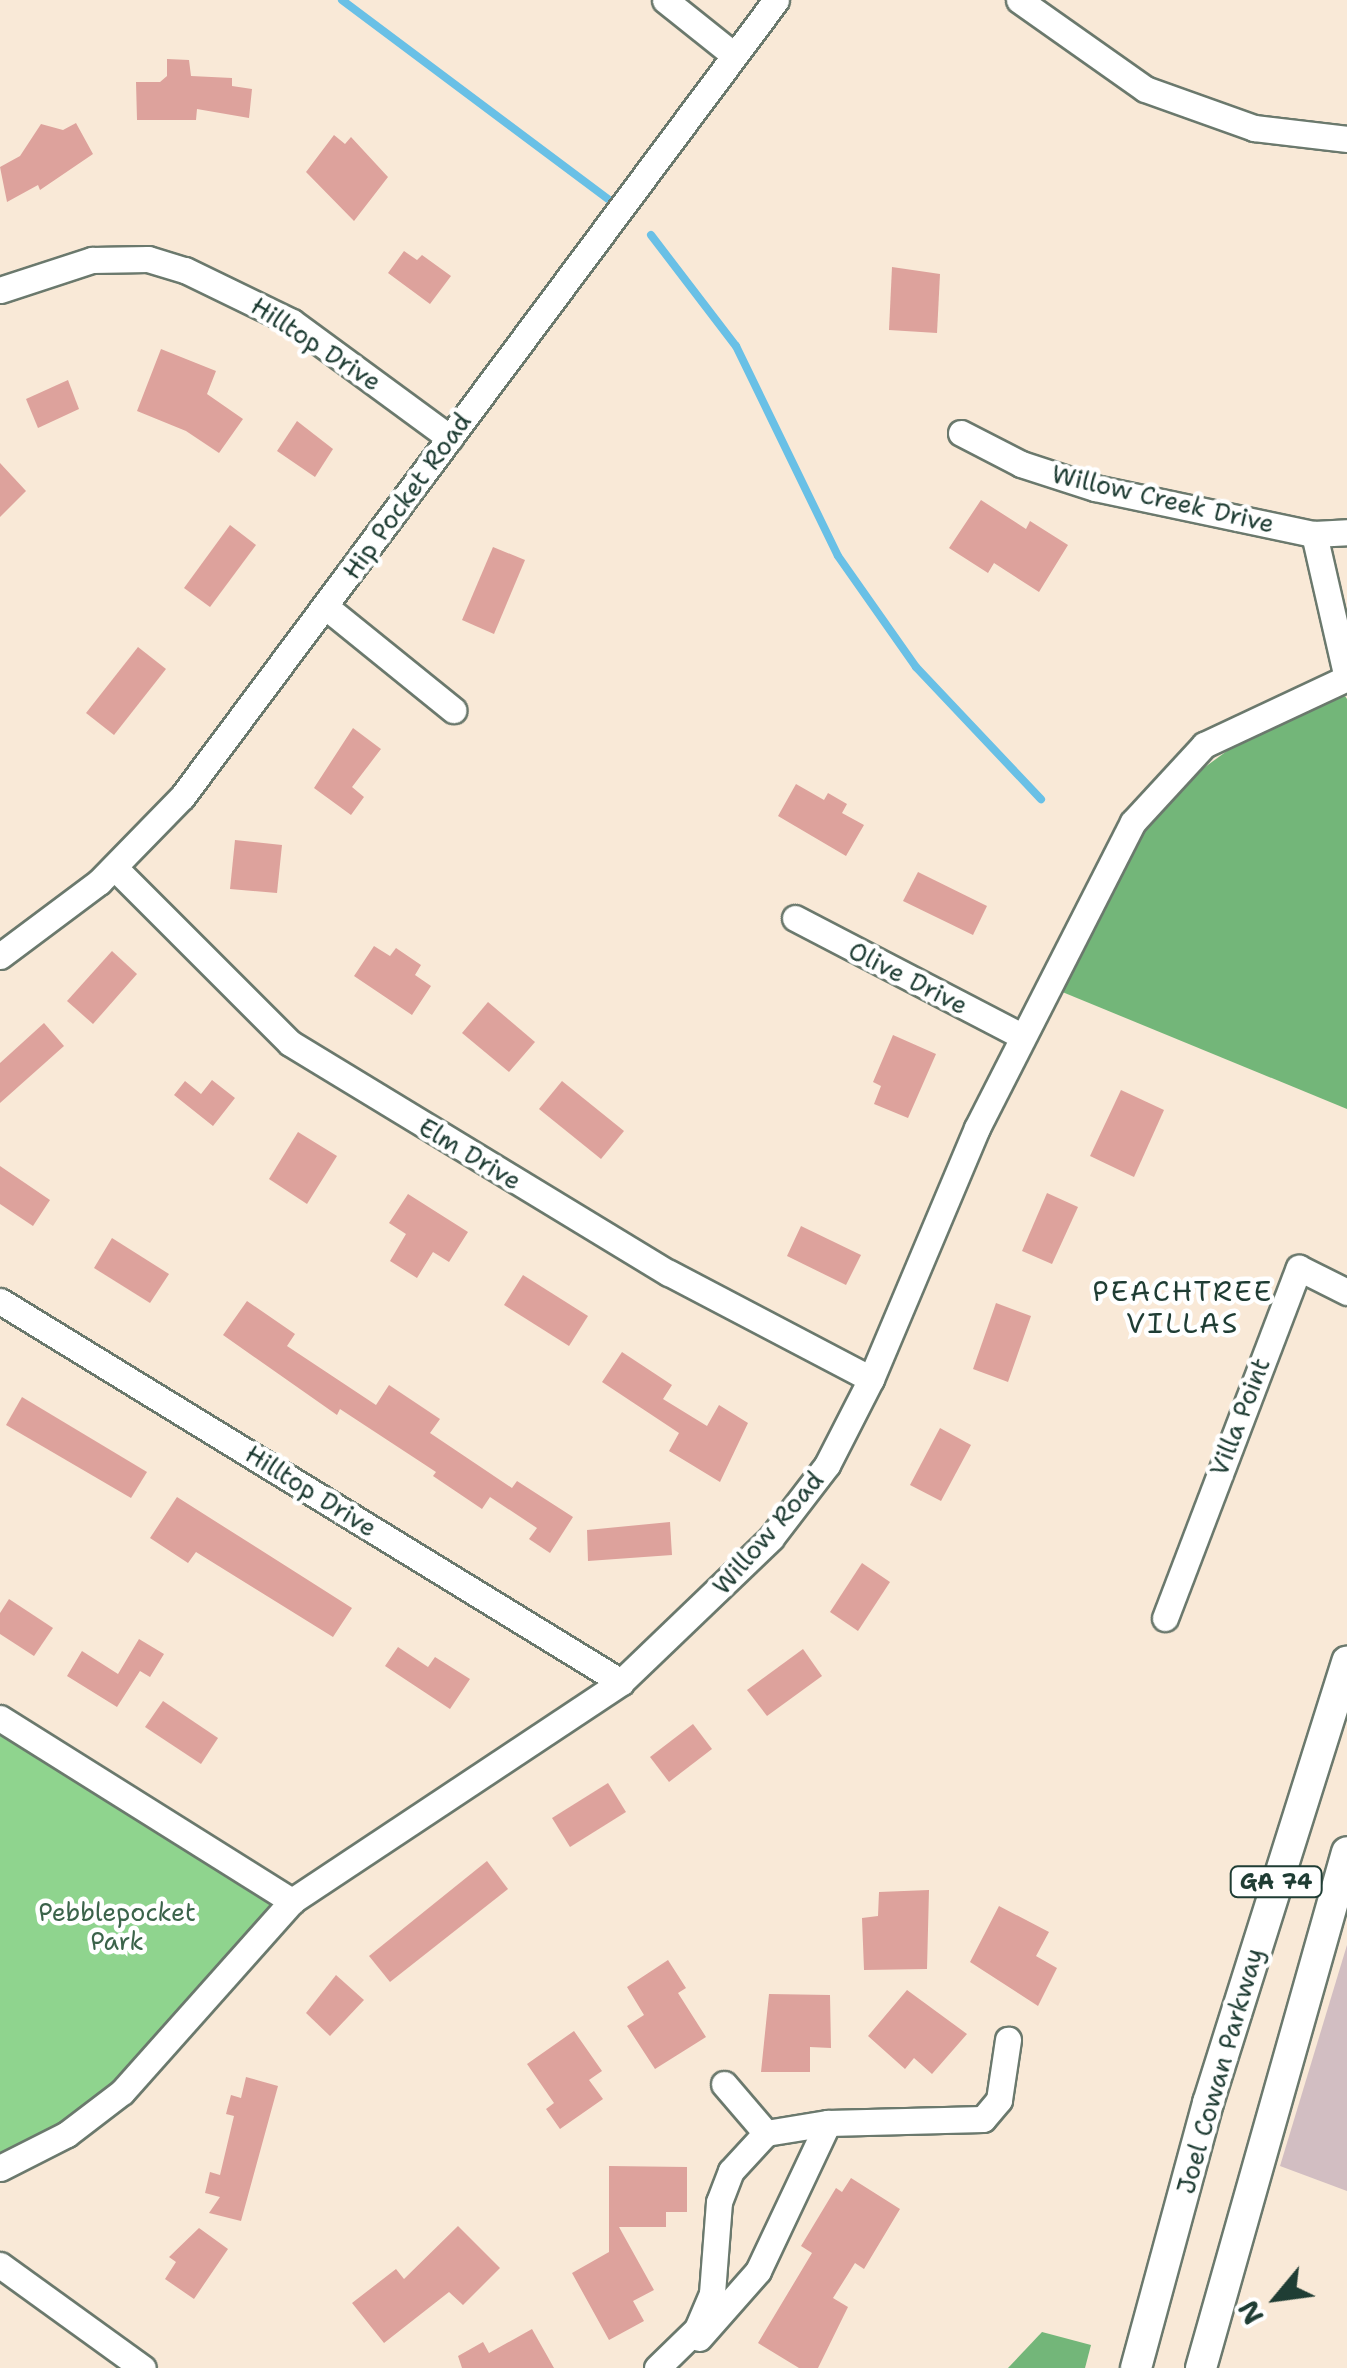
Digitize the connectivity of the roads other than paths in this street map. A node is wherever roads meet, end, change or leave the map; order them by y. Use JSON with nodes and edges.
{"nodes":[{"id":1,"x":665,"y":0,"type":"edge"},
{"id":2,"x":776,"y":0,"type":"edge"},
{"id":3,"x":1019,"y":0,"type":"edge"},
{"id":4,"x":734,"y":55,"type":"junction"},
{"id":5,"x":1347,"y":139,"type":"edge"},
{"id":6,"x":0,"y":290,"type":"edge"},
{"id":7,"x":961,"y":433,"type":"dead end"},
{"id":8,"x":450,"y":438,"type":"junction"},
{"id":9,"x":1347,"y":532,"type":"edge"},
{"id":10,"x":1314,"y":534,"type":"junction"},
{"id":11,"x":326,"y":607,"type":"junction"},
{"id":12,"x":1347,"y":678,"type":"edge"},
{"id":13,"x":453,"y":710,"type":"dead end"},
{"id":14,"x":115,"y":868,"type":"junction"},
{"id":15,"x":795,"y":918,"type":"dead end"},
{"id":16,"x":0,"y":956,"type":"edge"},
{"id":17,"x":1022,"y":1036,"type":"junction"},
{"id":18,"x":1347,"y":1292,"type":"edge"},
{"id":19,"x":0,"y":1301,"type":"edge"},
{"id":20,"x":871,"y":1379,"type":"junction"},
{"id":21,"x":1165,"y":1618,"type":"dead end"},
{"id":22,"x":1347,"y":1661,"type":"edge"},
{"id":23,"x":621,"y":1682,"type":"junction"},
{"id":24,"x":0,"y":1718,"type":"edge"},
{"id":25,"x":1347,"y":1852,"type":"edge"},
{"id":26,"x":292,"y":1902,"type":"junction"},
{"id":27,"x":1008,"y":2040,"type":"dead end"},
{"id":28,"x":724,"y":2084,"type":"dead end"},
{"id":29,"x":828,"y":2122,"type":"junction"},
{"id":30,"x":766,"y":2133,"type":"junction"},
{"id":31,"x":0,"y":2168,"type":"edge"},
{"id":32,"x":0,"y":2265,"type":"edge"},
{"id":33,"x":682,"y":2349,"type":"junction"},
{"id":34,"x":143,"y":2368,"type":"edge"},
{"id":35,"x":657,"y":2368,"type":"edge"},
{"id":36,"x":1136,"y":2368,"type":"edge"},
{"id":37,"x":1202,"y":2368,"type":"edge"}],
"edges":[{"from":1,"to":4,"type":"street"},
{"from":2,"to":4,"type":"street","name":"Hip Pocket Road"},
{"from":3,"to":5,"type":"street"},
{"from":4,"to":8,"type":"street","name":"Hip Pocket Road"},
{"from":6,"to":8,"type":"street","name":"Hilltop Drive"},
{"from":7,"to":10,"type":"street","name":"Willow Creek Drive"},
{"from":8,"to":11,"type":"street","name":"Hip Pocket Road"},
{"from":9,"to":10,"type":"street","name":"Willow Creek Drive"},
{"from":10,"to":12,"type":"street"},
{"from":11,"to":13,"type":"street"},
{"from":11,"to":14,"type":"street","name":"Hip Pocket Road"},
{"from":12,"to":17,"type":"street","name":"Willow Road"},
{"from":14,"to":16,"type":"street","name":"Hip Pocket Road"},
{"from":14,"to":20,"type":"street","name":"Elm Drive"},
{"from":15,"to":17,"type":"street","name":"Olive Drive"},
{"from":17,"to":20,"type":"street","name":"Willow Road"},
{"from":18,"to":21,"type":"street","name":"Villa Point"},
{"from":19,"to":23,"type":"street","name":"Hilltop Drive"},
{"from":20,"to":23,"type":"street","name":"Willow Road"},
{"from":22,"to":36,"type":"main road","name":"Joel Cowan Parkway","number":"GA 74"},
{"from":23,"to":26,"type":"street","name":"Willow Road"},
{"from":24,"to":26,"type":"street"},
{"from":25,"to":37,"type":"main road","number":"GA 74"},
{"from":26,"to":31,"type":"street","name":"Willow Road"},
{"from":27,"to":29,"type":"street"},
{"from":28,"to":30,"type":"street"},
{"from":29,"to":30,"type":"street"},
{"from":29,"to":33,"type":"street"},
{"from":30,"to":33,"type":"street"},
{"from":32,"to":34,"type":"street"},
{"from":33,"to":35,"type":"street"}]}
